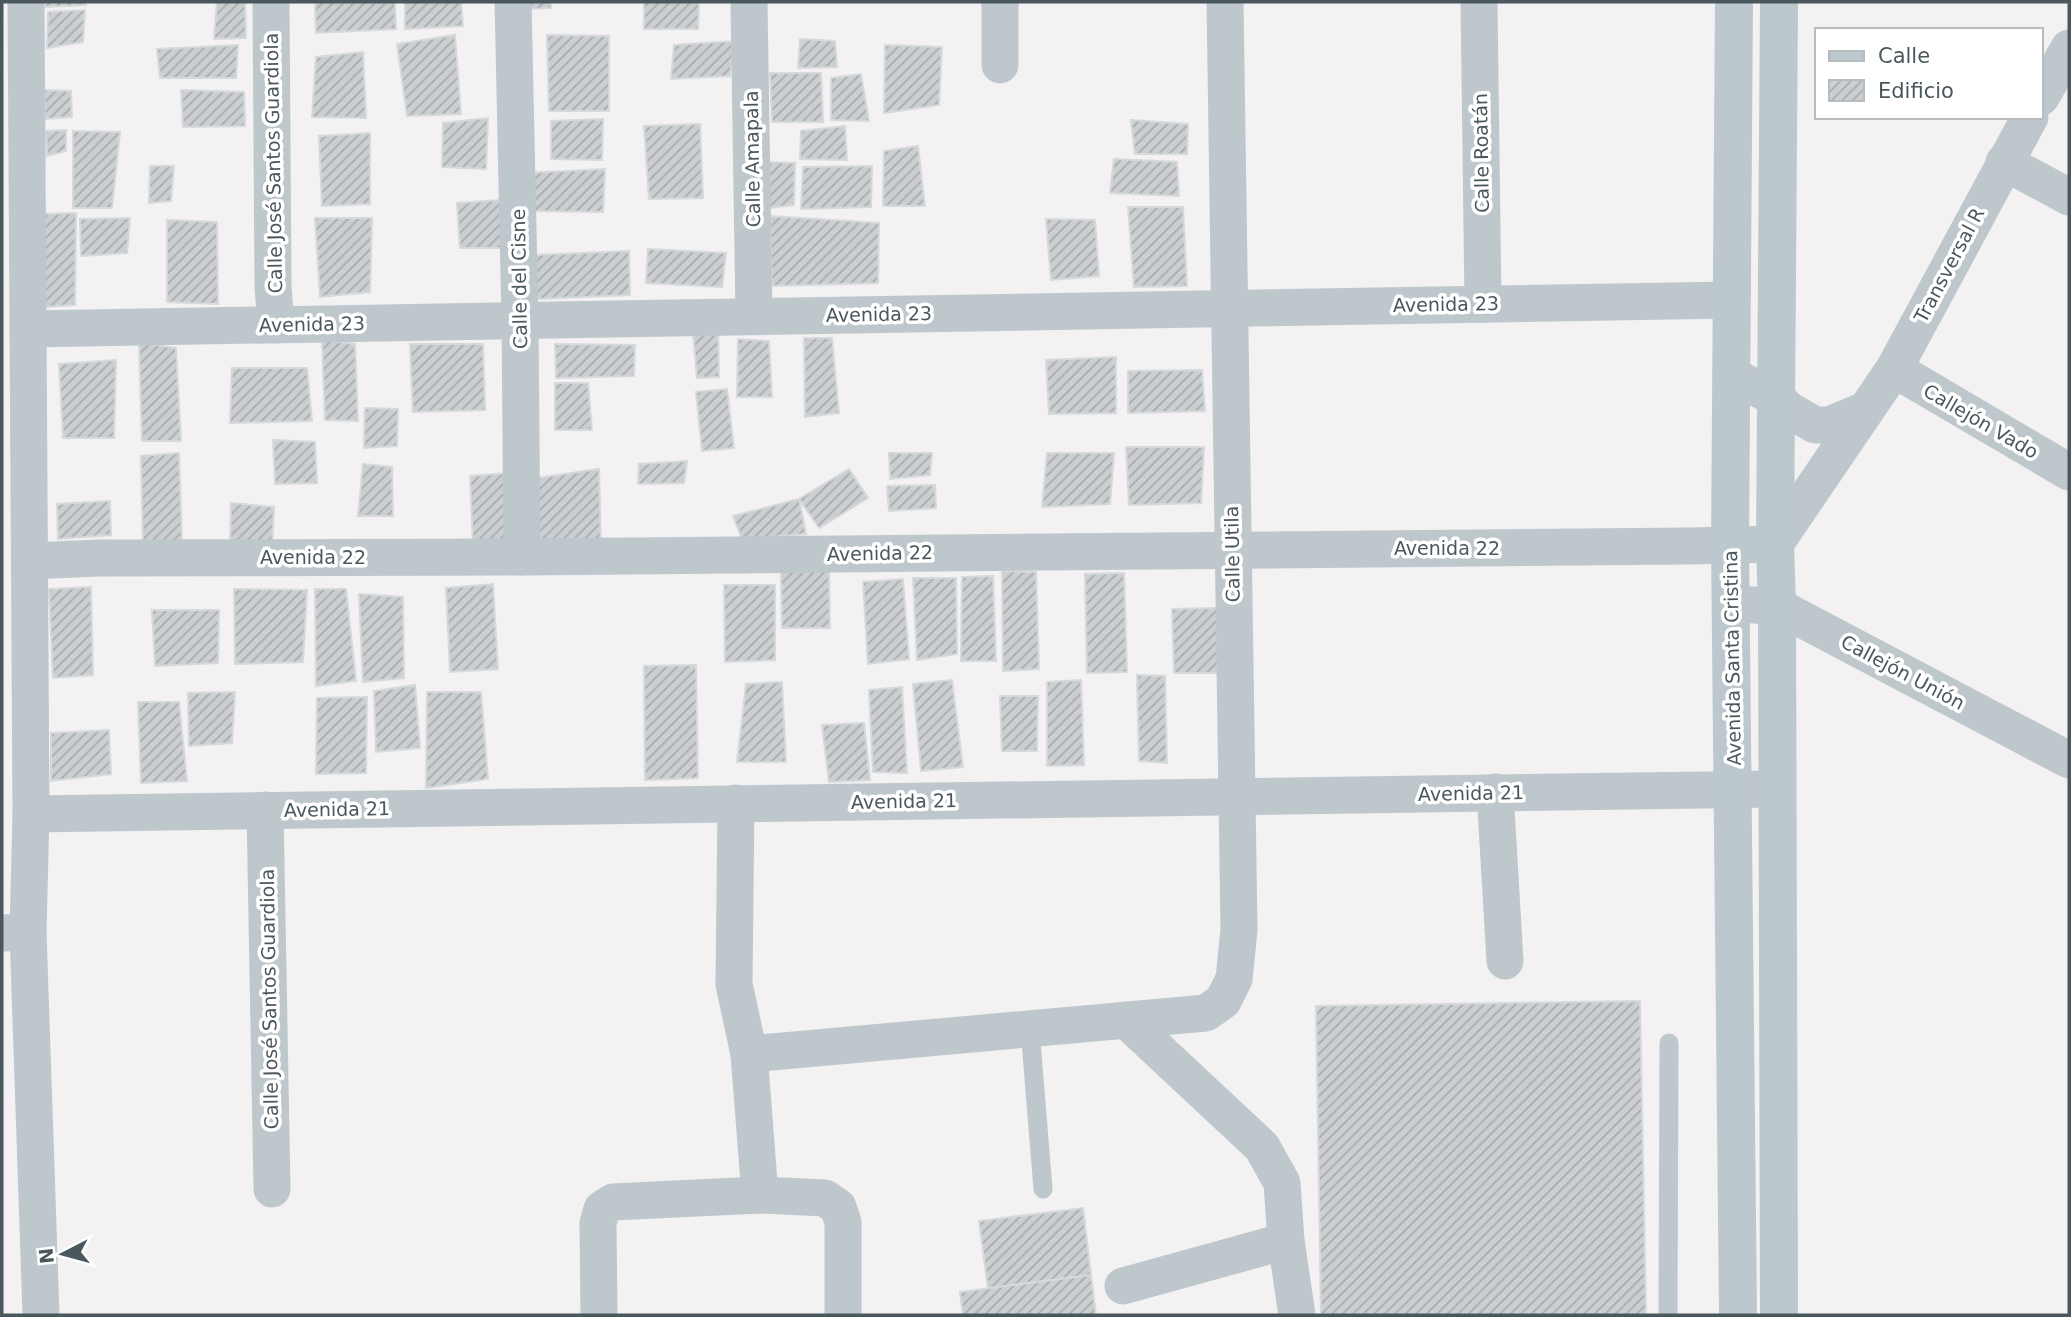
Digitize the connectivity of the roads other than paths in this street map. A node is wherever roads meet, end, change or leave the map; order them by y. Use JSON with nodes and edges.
{"nodes":[{"id":1,"x":26,"y":2,"type":"edge"},
{"id":2,"x":271,"y":2,"type":"edge"},
{"id":3,"x":513,"y":2,"type":"edge"},
{"id":4,"x":749,"y":2,"type":"edge"},
{"id":5,"x":1000,"y":2,"type":"edge"},
{"id":6,"x":1225,"y":2,"type":"edge"},
{"id":7,"x":1479,"y":2,"type":"edge"},
{"id":8,"x":1734,"y":2,"type":"edge"},
{"id":9,"x":1779,"y":2,"type":"edge"},
{"id":10,"x":2069,"y":48,"type":"edge"},
{"id":11,"x":1000,"y":65,"type":"dead end"},
{"id":12,"x":2043,"y":94,"type":"edge"},
{"id":13,"x":2029,"y":119,"type":"edge"},
{"id":14,"x":2004,"y":162,"type":"junction"},
{"id":15,"x":2069,"y":197,"type":"edge"},
{"id":16,"x":1731,"y":300,"type":"junction"},
{"id":17,"x":1483,"y":304,"type":"junction"},
{"id":18,"x":1228,"y":308,"type":"junction"},
{"id":19,"x":754,"y":316,"type":"junction"},
{"id":20,"x":520,"y":321,"type":"junction"},
{"id":21,"x":276,"y":325,"type":"junction"},
{"id":22,"x":28,"y":329,"type":"junction"},
{"id":23,"x":1894,"y":369,"type":"junction"},
{"id":24,"x":1731,"y":375,"type":"junction"},
{"id":25,"x":1776,"y":398,"type":"junction"},
{"id":26,"x":1866,"y":411,"type":"junction"},
{"id":27,"x":2069,"y":472,"type":"edge"},
{"id":28,"x":15,"y":474,"type":"edge"},
{"id":29,"x":1774,"y":544,"type":"junction"},
{"id":30,"x":1730,"y":545,"type":"junction"},
{"id":31,"x":1232,"y":549,"type":"junction"},
{"id":32,"x":522,"y":557,"type":"junction"},
{"id":33,"x":30,"y":561,"type":"junction"},
{"id":34,"x":1731,"y":604,"type":"junction"},
{"id":35,"x":1777,"y":606,"type":"junction"},
{"id":36,"x":2069,"y":760,"type":"edge"},
{"id":37,"x":1734,"y":789,"type":"junction"},
{"id":38,"x":1777,"y":789,"type":"junction"},
{"id":39,"x":1495,"y":792,"type":"junction"},
{"id":40,"x":1237,"y":796,"type":"junction"},
{"id":41,"x":736,"y":803,"type":"junction"},
{"id":42,"x":265,"y":810,"type":"junction"},
{"id":43,"x":32,"y":814,"type":"junction"},
{"id":44,"x":15,"y":933,"type":"edge"},
{"id":45,"x":1505,"y":961,"type":"dead end"},
{"id":46,"x":1126,"y":1020,"type":"junction"},
{"id":47,"x":1030,"y":1029,"type":"junction"},
{"id":48,"x":1669,"y":1042,"type":"dead end"},
{"id":49,"x":749,"y":1054,"type":"junction"},
{"id":50,"x":272,"y":1189,"type":"dead end"},
{"id":51,"x":1042,"y":1189,"type":"dead end"},
{"id":52,"x":760,"y":1195,"type":"junction"},
{"id":53,"x":1286,"y":1241,"type":"junction"},
{"id":54,"x":1123,"y":1286,"type":"dead end"},
{"id":55,"x":41,"y":1315,"type":"edge"},
{"id":56,"x":599,"y":1315,"type":"edge"},
{"id":57,"x":843,"y":1315,"type":"edge"},
{"id":58,"x":1297,"y":1315,"type":"edge"},
{"id":59,"x":1668,"y":1315,"type":"edge"},
{"id":60,"x":1738,"y":1315,"type":"edge"},
{"id":61,"x":1779,"y":1315,"type":"edge"}],
"edges":[{"from":1,"to":22,"type":"street"},
{"from":2,"to":21,"type":"street","name":"Calle José Santos Guardiola"},
{"from":3,"to":20,"type":"street","name":"Calle del Cisne"},
{"from":4,"to":19,"type":"street","name":"Calle Amapala"},
{"from":5,"to":11,"type":"street"},
{"from":6,"to":18,"type":"street","name":"Calle Utila"},
{"from":7,"to":17,"type":"street","name":"Calle Roatán"},
{"from":8,"to":16,"type":"street","name":"Avenida Santa Cristina"},
{"from":9,"to":25,"type":"street"},
{"from":10,"to":12,"type":"street"},
{"from":13,"to":14,"type":"street","name":"Transversal R"},
{"from":14,"to":15,"type":"street"},
{"from":14,"to":23,"type":"street","name":"Transversal R"},
{"from":16,"to":17,"type":"street","name":"Avenida 23"},
{"from":16,"to":24,"type":"street","name":"Avenida Santa Cristina"},
{"from":17,"to":18,"type":"street","name":"Avenida 23"},
{"from":18,"to":19,"type":"street","name":"Avenida 23"},
{"from":18,"to":31,"type":"street","name":"Calle Utila"},
{"from":19,"to":20,"type":"street","name":"Avenida 23"},
{"from":20,"to":21,"type":"street","name":"Avenida 23"},
{"from":20,"to":32,"type":"street","name":"Calle del Cisne"},
{"from":21,"to":22,"type":"street","name":"Avenida 23"},
{"from":22,"to":28,"type":"street"},
{"from":23,"to":26,"type":"street","name":"Transversal R"},
{"from":23,"to":27,"type":"street","name":"Callejón Vado"},
{"from":24,"to":25,"type":"street"},
{"from":24,"to":30,"type":"street","name":"Avenida Santa Cristina"},
{"from":25,"to":26,"type":"street"},
{"from":25,"to":29,"type":"street"},
{"from":26,"to":29,"type":"street","name":"Transversal R"},
{"from":28,"to":33,"type":"street"},
{"from":29,"to":30,"type":"street"},
{"from":29,"to":35,"type":"street"},
{"from":30,"to":31,"type":"street","name":"Avenida 22"},
{"from":30,"to":34,"type":"street","name":"Avenida Santa Cristina"},
{"from":31,"to":32,"type":"street","name":"Avenida 22"},
{"from":31,"to":40,"type":"street","name":"Calle Utila"},
{"from":32,"to":33,"type":"street","name":"Avenida 22"},
{"from":33,"to":43,"type":"street"},
{"from":34,"to":35,"type":"street","name":"Callejón Unión"},
{"from":34,"to":37,"type":"street","name":"Avenida Santa Cristina"},
{"from":35,"to":36,"type":"street","name":"Callejón Unión"},
{"from":35,"to":38,"type":"street"},
{"from":37,"to":38,"type":"street","name":"Avenida 21"},
{"from":37,"to":39,"type":"street","name":"Avenida 21"},
{"from":37,"to":60,"type":"street","name":"Avenida Santa Cristina"},
{"from":38,"to":61,"type":"street"},
{"from":39,"to":40,"type":"street","name":"Avenida 21"},
{"from":39,"to":45,"type":"street"},
{"from":40,"to":41,"type":"street","name":"Avenida 21"},
{"from":40,"to":46,"type":"street","name":"Calle Utila"},
{"from":41,"to":42,"type":"street","name":"Avenida 21"},
{"from":41,"to":49,"type":"street"},
{"from":42,"to":43,"type":"street","name":"Avenida 21"},
{"from":42,"to":50,"type":"street","name":"Calle José Santos Guardiola"},
{"from":43,"to":44,"type":"street"},
{"from":44,"to":55,"type":"street"},
{"from":46,"to":47,"type":"street","name":"Calle Utila"},
{"from":46,"to":53,"type":"street"},
{"from":47,"to":49,"type":"street","name":"Calle Utila"},
{"from":47,"to":51,"type":"lane"},
{"from":48,"to":59,"type":"lane"},
{"from":49,"to":52,"type":"street"},
{"from":52,"to":56,"type":"street"},
{"from":52,"to":57,"type":"street"},
{"from":53,"to":54,"type":"street"},
{"from":53,"to":58,"type":"street"}]}
